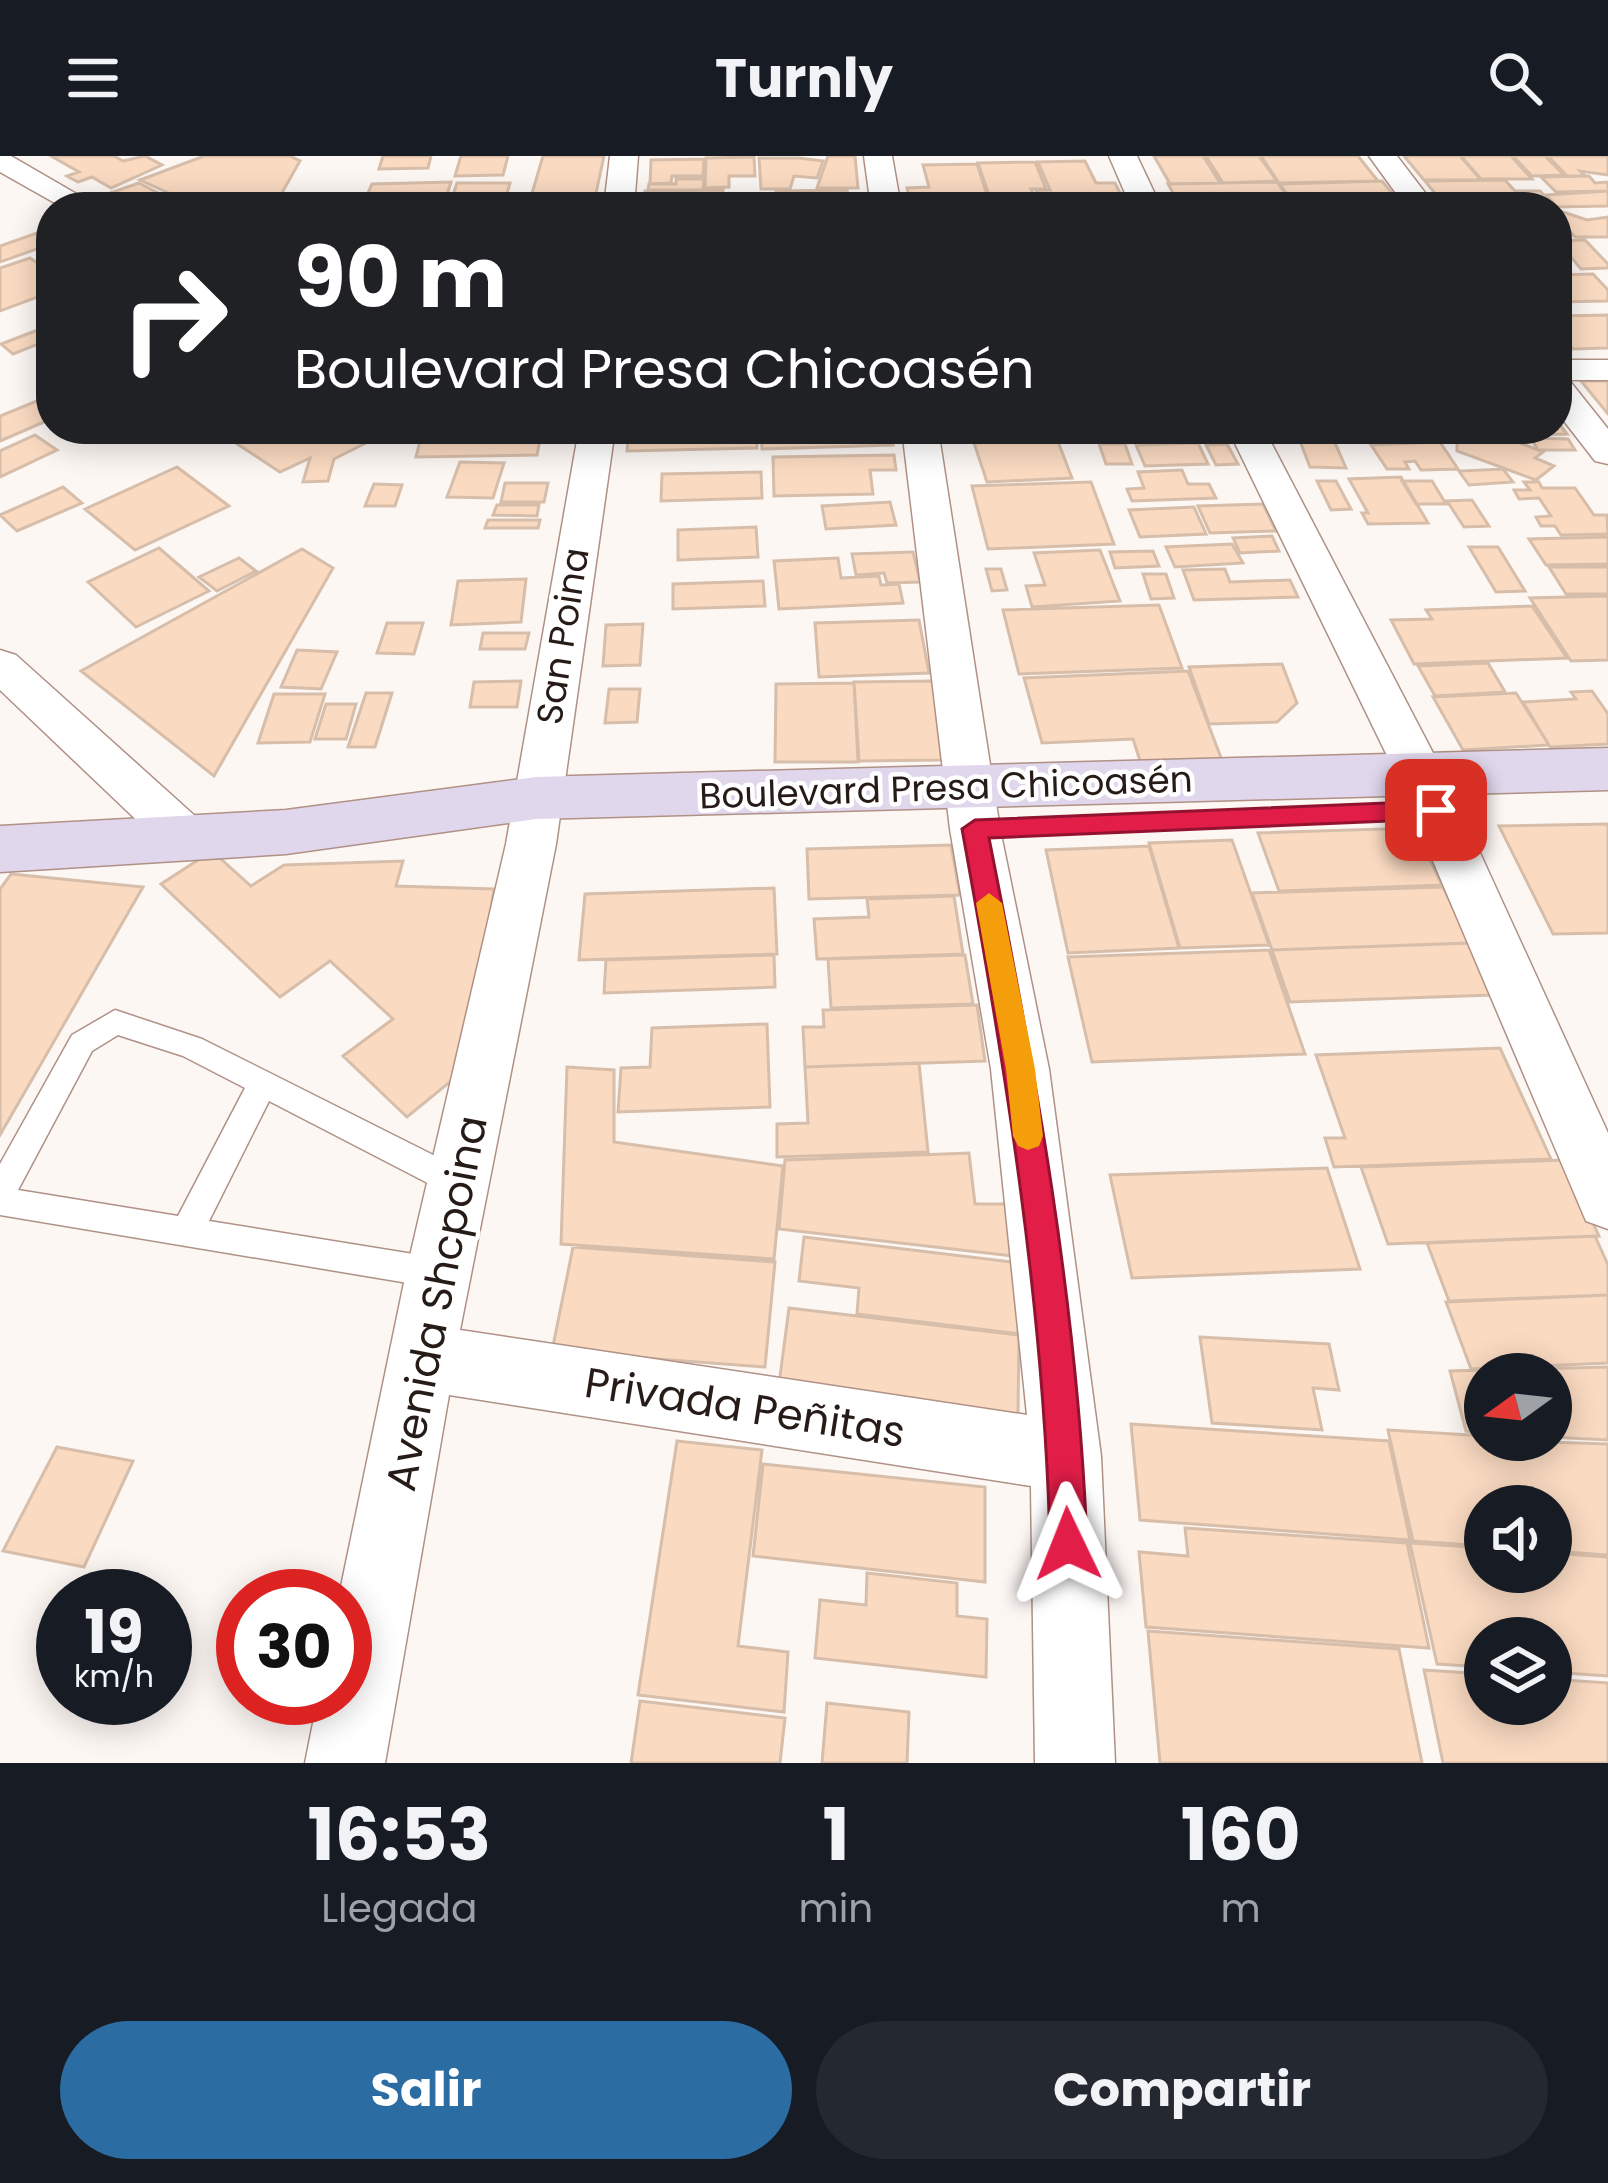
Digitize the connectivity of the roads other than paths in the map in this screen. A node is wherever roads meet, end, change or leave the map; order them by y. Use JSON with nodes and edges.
{"nodes":[{"id":1,"x":624,"y":156,"type":"edge"},
{"id":2,"x":878,"y":156,"type":"edge"},
{"id":3,"x":1124,"y":156,"type":"edge"},
{"id":4,"x":1383,"y":156,"type":"edge"},
{"id":5,"x":0,"y":161,"type":"edge"},
{"id":6,"x":57,"y":192,"type":"edge"},
{"id":7,"x":621,"y":192,"type":"edge"},
{"id":8,"x":884,"y":192,"type":"edge"},
{"id":9,"x":1140,"y":192,"type":"edge"},
{"id":10,"x":1410,"y":192,"type":"edge"},
{"id":11,"x":1572,"y":370,"type":"edge"},
{"id":12,"x":1608,"y":370,"type":"edge"},
{"id":13,"x":1572,"y":407,"type":"edge"},
{"id":14,"x":594,"y":444,"type":"edge"},
{"id":15,"x":922,"y":444,"type":"edge"},
{"id":16,"x":1254,"y":444,"type":"edge"},
{"id":17,"x":1608,"y":453,"type":"edge"},
{"id":18,"x":0,"y":665,"type":"edge"},
{"id":19,"x":1608,"y":770,"type":"edge"},
{"id":20,"x":1428,"y":792,"type":"junction"},
{"id":21,"x":973,"y":808,"type":"junction"},
{"id":22,"x":1608,"y":808,"type":"edge"},
{"id":23,"x":533,"y":821,"type":"junction"},
{"id":24,"x":187,"y":838,"type":"junction"},
{"id":25,"x":0,"y":849,"type":"edge"},
{"id":26,"x":262,"y":1085,"type":"junction"},
{"id":27,"x":458,"y":1183,"type":"junction"},
{"id":28,"x":0,"y":1197,"type":"edge"},
{"id":29,"x":1608,"y":1201,"type":"edge"},
{"id":30,"x":187,"y":1232,"type":"junction"},
{"id":31,"x":438,"y":1273,"type":"junction"},
{"id":32,"x":425,"y":1358,"type":"junction"},
{"id":33,"x":1066,"y":1456,"type":"junction"},
{"id":34,"x":345,"y":1763,"type":"edge"},
{"id":35,"x":1075,"y":1763,"type":"edge"}],
"edges":[{"from":1,"to":7,"type":"street"},
{"from":2,"to":8,"type":"street"},
{"from":3,"to":9,"type":"street"},
{"from":4,"to":10,"type":"street"},
{"from":5,"to":6,"type":"street"},
{"from":11,"to":12,"type":"street"},
{"from":13,"to":17,"type":"street"},
{"from":14,"to":23,"type":"street","name":"San Poina"},
{"from":15,"to":21,"type":"street"},
{"from":16,"to":20,"type":"street"},
{"from":18,"to":24,"type":"street"},
{"from":19,"to":20,"type":"main road","name":"Boulevard Presa Chicoasén"},
{"from":20,"to":21,"type":"main road","name":"Boulevard Presa Chicoasén"},
{"from":20,"to":22,"type":"main road","name":"Boulevard Presa Chicoasén"},
{"from":20,"to":29,"type":"street"},
{"from":21,"to":23,"type":"main road","name":"Boulevard Presa Chicoasén"},
{"from":21,"to":33,"type":"street"},
{"from":23,"to":24,"type":"main road","name":"Boulevard Presa Chicoasén"},
{"from":23,"to":27,"type":"street","name":"Avenida Shcpoina"},
{"from":24,"to":25,"type":"main road","name":"Boulevard Presa Chicoasén"},
{"from":26,"to":27,"type":"lane"},
{"from":26,"to":28,"type":"lane"},
{"from":26,"to":30,"type":"lane"},
{"from":27,"to":31,"type":"street","name":"Avenida Shcpoina"},
{"from":28,"to":30,"type":"lane"},
{"from":30,"to":31,"type":"lane"},
{"from":31,"to":32,"type":"street","name":"Avenida Shcpoina"},
{"from":32,"to":33,"type":"street","name":"Privada Peñitas"},
{"from":32,"to":34,"type":"street","name":"Avenida Shcpoina"},
{"from":33,"to":35,"type":"street"}]}
